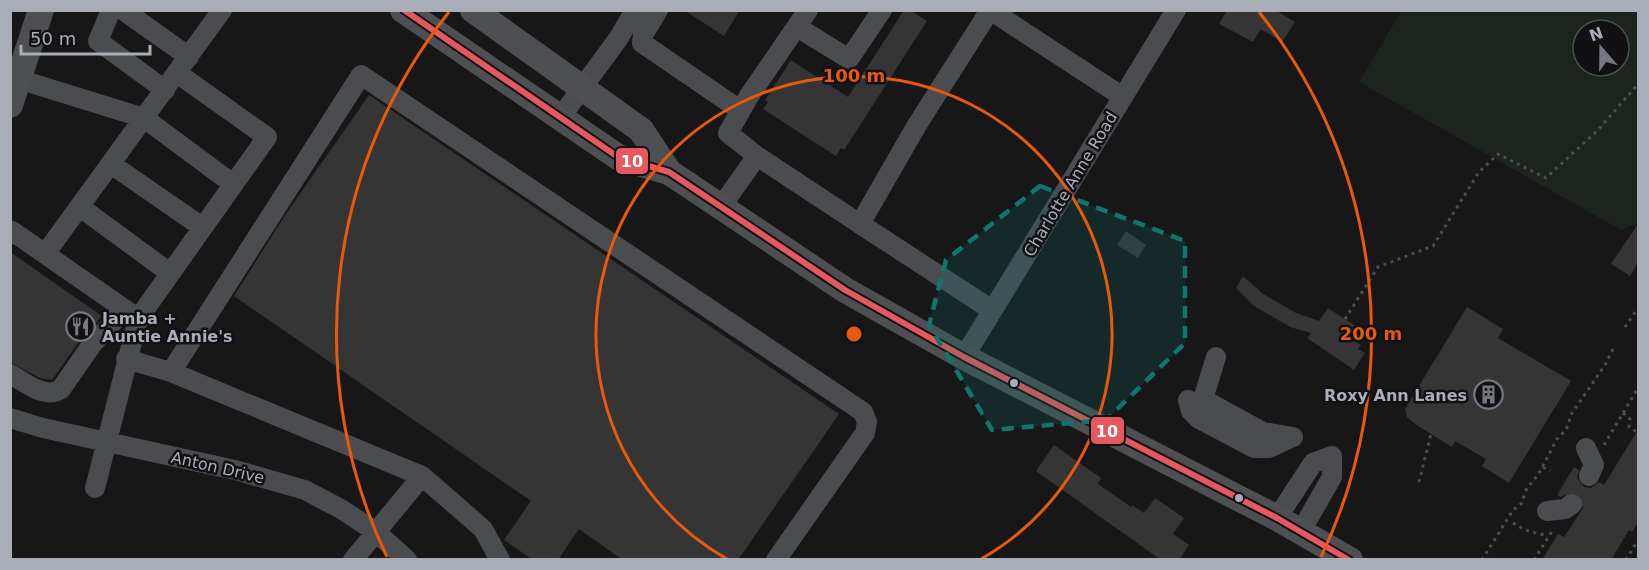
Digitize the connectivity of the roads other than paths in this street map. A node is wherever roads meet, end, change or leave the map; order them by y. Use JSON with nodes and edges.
{"nodes":[{"id":1,"x":41,"y":10,"type":"edge"},
{"id":2,"x":111,"y":10,"type":"edge"},
{"id":3,"x":123,"y":10,"type":"edge"},
{"id":4,"x":222,"y":10,"type":"edge"},
{"id":5,"x":403,"y":10,"type":"edge"},
{"id":6,"x":472,"y":10,"type":"edge"},
{"id":7,"x":635,"y":10,"type":"edge"},
{"id":8,"x":658,"y":10,"type":"edge"},
{"id":9,"x":808,"y":10,"type":"edge"},
{"id":10,"x":882,"y":10,"type":"edge"},
{"id":11,"x":990,"y":10,"type":"edge"},
{"id":12,"x":1176,"y":10,"type":"edge"},
{"id":13,"x":797,"y":27,"type":"junction"},
{"id":14,"x":183,"y":65,"type":"junction"},
{"id":15,"x":18,"y":79,"type":"junction"},
{"id":16,"x":582,"y":87,"type":"junction"},
{"id":17,"x":165,"y":90,"type":"junction"},
{"id":18,"x":1123,"y":97,"type":"junction"},
{"id":19,"x":10,"y":105,"type":"edge"},
{"id":20,"x":740,"y":110,"type":"junction"},
{"id":21,"x":144,"y":118,"type":"junction"},
{"id":22,"x":560,"y":118,"type":"junction"},
{"id":23,"x":757,"y":156,"type":"junction"},
{"id":24,"x":111,"y":164,"type":"junction"},
{"id":25,"x":669,"y":172,"type":"junction"},
{"id":26,"x":233,"y":184,"type":"junction"},
{"id":27,"x":80,"y":207,"type":"junction"},
{"id":28,"x":720,"y":208,"type":"junction"},
{"id":29,"x":860,"y":224,"type":"junction"},
{"id":30,"x":202,"y":227,"type":"junction"},
{"id":31,"x":11,"y":233,"type":"edge"},
{"id":32,"x":45,"y":254,"type":"junction"},
{"id":33,"x":170,"y":273,"type":"junction"},
{"id":34,"x":992,"y":310,"type":"junction"},
{"id":35,"x":130,"y":313,"type":"junction"},
{"id":36,"x":964,"y":357,"type":"junction"},
{"id":37,"x":1216,"y":357,"type":"dead end"},
{"id":38,"x":126,"y":358,"type":"junction"},
{"id":39,"x":171,"y":372,"type":"junction"},
{"id":40,"x":10,"y":374,"type":"edge"},
{"id":41,"x":1188,"y":400,"type":"dead end"},
{"id":42,"x":10,"y":417,"type":"edge"},
{"id":43,"x":107,"y":442,"type":"junction"},
{"id":44,"x":1595,"y":450,"type":"road end"},
{"id":45,"x":422,"y":476,"type":"junction"},
{"id":46,"x":1589,"y":476,"type":"tunnel mouth"},
{"id":47,"x":95,"y":488,"type":"dead end"},
{"id":48,"x":1572,"y":504,"type":"tunnel mouth"},
{"id":49,"x":1277,"y":518,"type":"junction"},
{"id":50,"x":1554,"y":518,"type":"road end"},
{"id":51,"x":1301,"y":531,"type":"junction"},
{"id":52,"x":376,"y":532,"type":"junction"},
{"id":53,"x":353,"y":560,"type":"edge"},
{"id":54,"x":406,"y":560,"type":"edge"},
{"id":55,"x":500,"y":560,"type":"edge"},
{"id":56,"x":776,"y":560,"type":"edge"},
{"id":57,"x":1350,"y":560,"type":"edge"}],
"edges":[{"from":1,"to":15,"type":"main road"},
{"from":2,"to":17,"type":"street"},
{"from":3,"to":14,"type":"street"},
{"from":4,"to":14,"type":"street"},
{"from":5,"to":22,"type":"main road"},
{"from":6,"to":16,"type":"main road"},
{"from":7,"to":16,"type":"street"},
{"from":8,"to":20,"type":"street"},
{"from":9,"to":13,"type":"street"},
{"from":10,"to":13,"type":"street"},
{"from":11,"to":18,"type":"street"},
{"from":11,"to":29,"type":"street"},
{"from":12,"to":18,"type":"street","name":"Charlotte Anne Road"},
{"from":13,"to":20,"type":"street"},
{"from":14,"to":17,"type":"street"},
{"from":14,"to":26,"type":"street"},
{"from":15,"to":19,"type":"main road"},
{"from":15,"to":21,"type":"street"},
{"from":16,"to":22,"type":"street"},
{"from":16,"to":25,"type":"main road"},
{"from":17,"to":21,"type":"street"},
{"from":18,"to":34,"type":"street","name":"Charlotte Anne Road"},
{"from":20,"to":23,"type":"street"},
{"from":21,"to":24,"type":"street"},
{"from":21,"to":26,"type":"street"},
{"from":22,"to":25,"type":"main road"},
{"from":23,"to":28,"type":"street"},
{"from":23,"to":29,"type":"street"},
{"from":24,"to":27,"type":"street"},
{"from":24,"to":30,"type":"street"},
{"from":25,"to":28,"type":"main road"},
{"from":26,"to":30,"type":"street"},
{"from":27,"to":32,"type":"street"},
{"from":27,"to":33,"type":"street"},
{"from":28,"to":36,"type":"main road"},
{"from":29,"to":34,"type":"street"},
{"from":30,"to":33,"type":"street"},
{"from":31,"to":32,"type":"street"},
{"from":32,"to":35,"type":"street"},
{"from":33,"to":35,"type":"street"},
{"from":34,"to":36,"type":"street","name":"Charlotte Anne Road"},
{"from":35,"to":38,"type":"street"},
{"from":35,"to":40,"type":"street"},
{"from":36,"to":49,"type":"main road"},
{"from":37,"to":41,"type":"street"},
{"from":38,"to":39,"type":"street"},
{"from":38,"to":43,"type":"street"},
{"from":39,"to":45,"type":"street"},
{"from":39,"to":56,"type":"street"},
{"from":42,"to":43,"type":"street","name":"Anton Drive"},
{"from":43,"to":47,"type":"street"},
{"from":43,"to":52,"type":"street","name":"Anton Drive"},
{"from":44,"to":46,"type":"street"},
{"from":45,"to":52,"type":"street"},
{"from":45,"to":55,"type":"street"},
{"from":48,"to":50,"type":"street"},
{"from":49,"to":51,"type":"main road"},
{"from":49,"to":51,"type":"street"},
{"from":51,"to":57,"type":"main road"},
{"from":52,"to":53,"type":"street"},
{"from":52,"to":54,"type":"street","name":"Anton Drive"}]}
